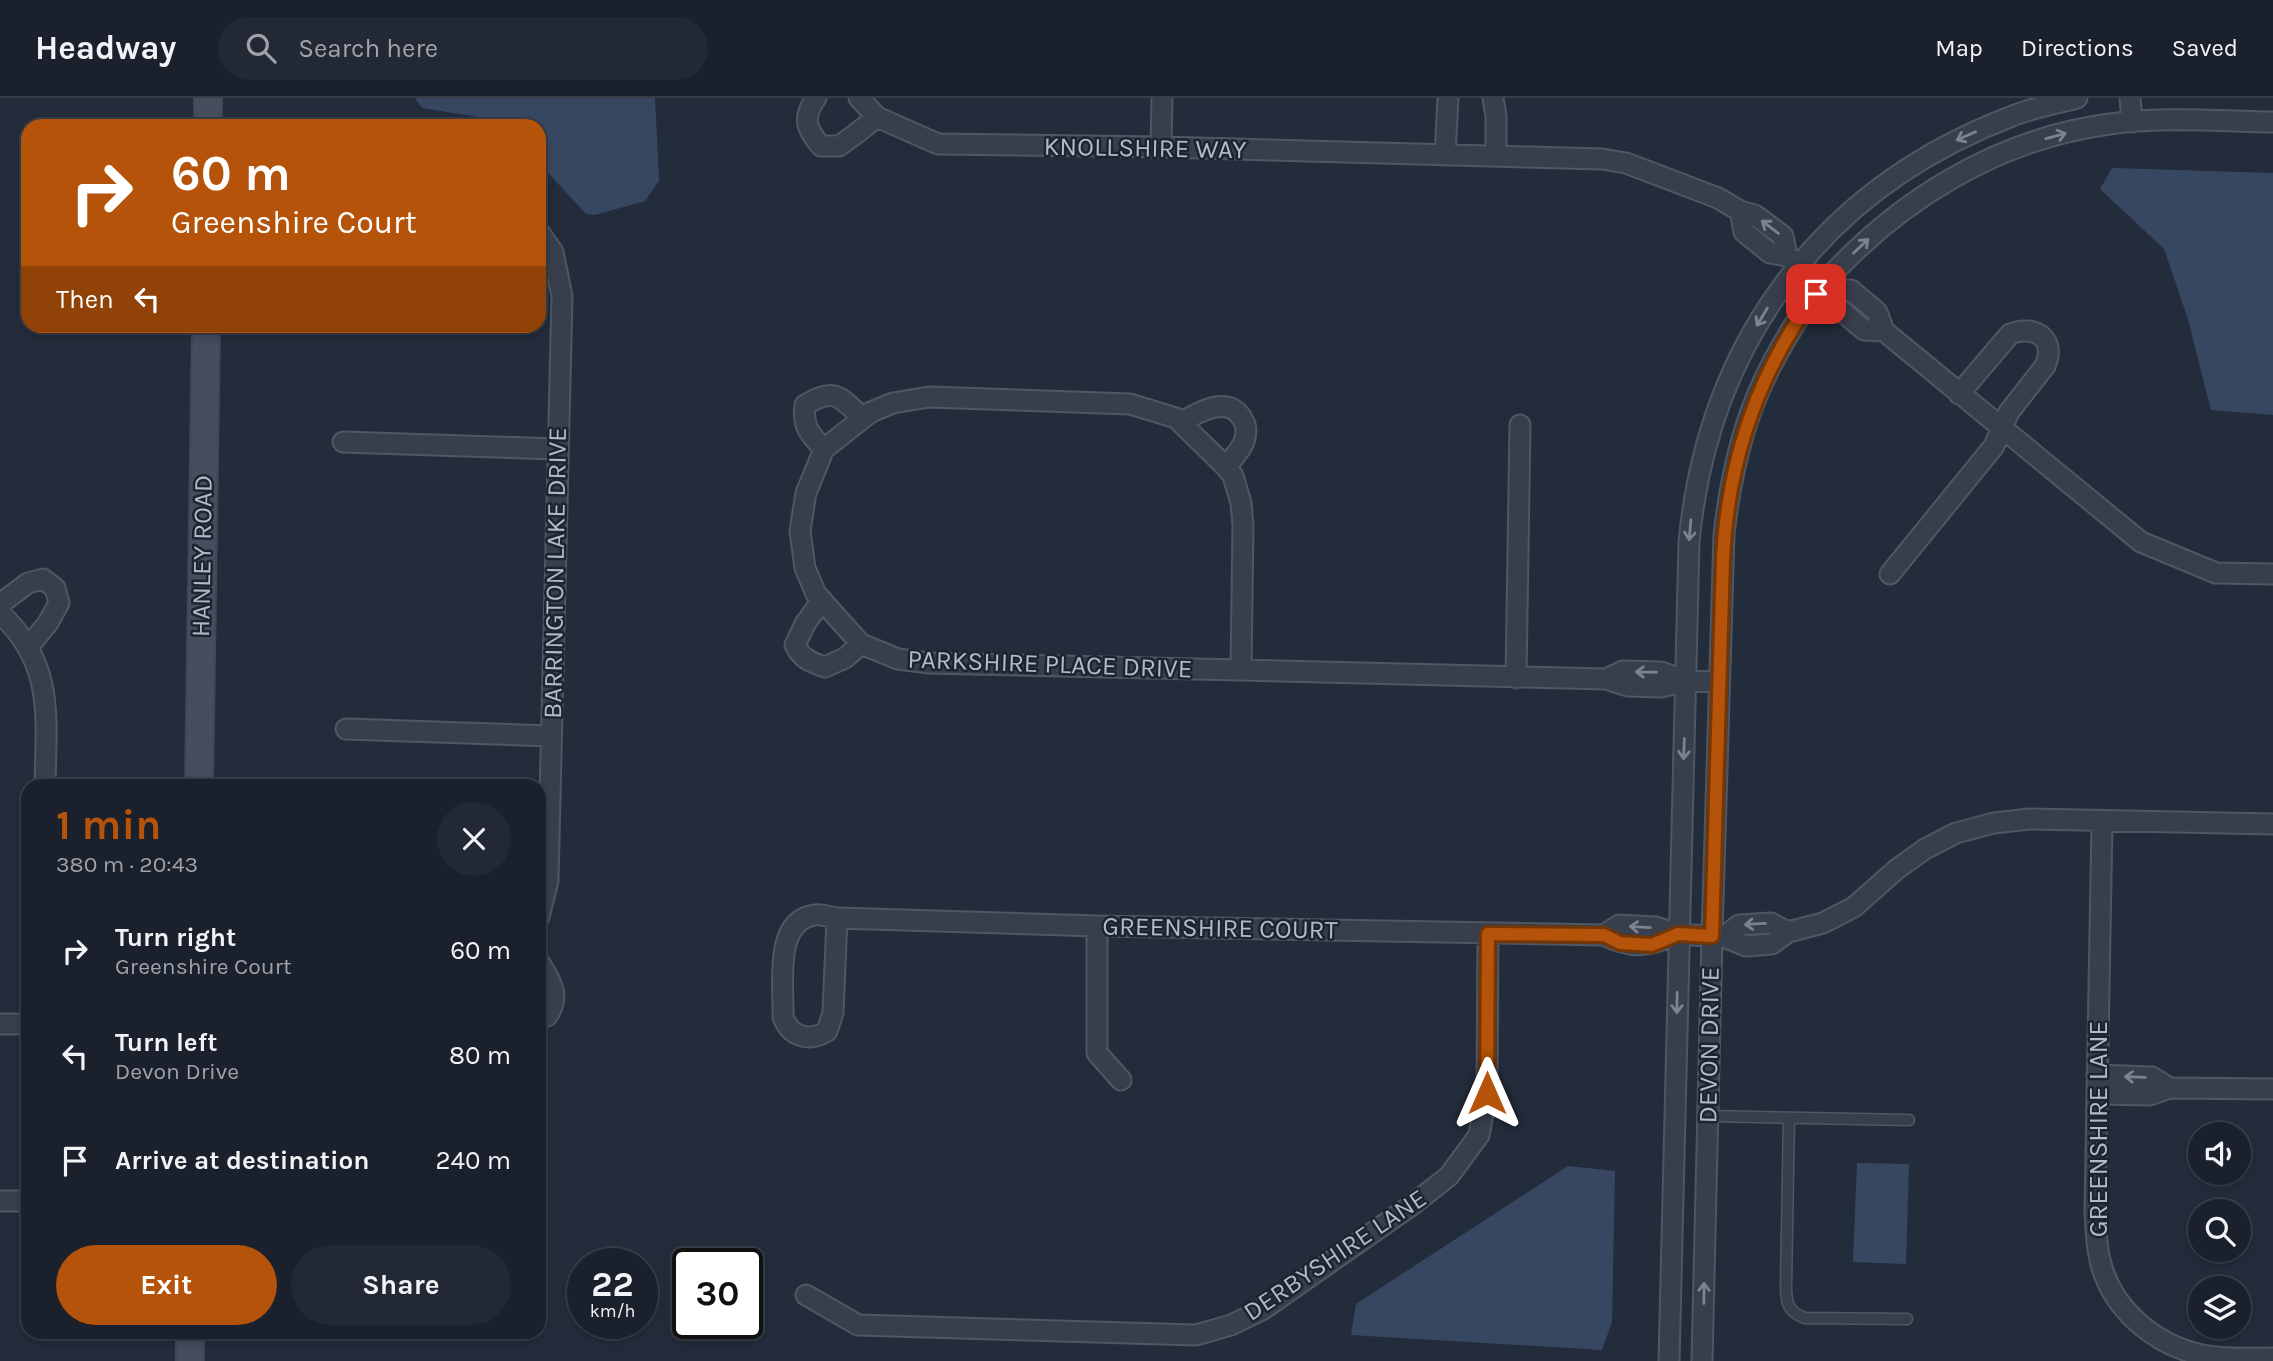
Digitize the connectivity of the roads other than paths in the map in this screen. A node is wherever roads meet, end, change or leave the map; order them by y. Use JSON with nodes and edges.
{"nodes":[{"id":1,"x":208,"y":98,"type":"edge"},
{"id":2,"x":816,"y":98,"type":"edge"},
{"id":3,"x":859,"y":98,"type":"edge"},
{"id":4,"x":1162,"y":98,"type":"edge"},
{"id":5,"x":1447,"y":98,"type":"edge"},
{"id":6,"x":1493,"y":98,"type":"edge"},
{"id":7,"x":2077,"y":98,"type":"edge"},
{"id":8,"x":2130,"y":98,"type":"edge"},
{"id":9,"x":877,"y":117,"type":"junction"},
{"id":10,"x":208,"y":119,"type":"edge"},
{"id":11,"x":2132,"y":122,"type":"junction"},
{"id":12,"x":2273,"y":122,"type":"edge"},
{"id":13,"x":1161,"y":147,"type":"junction"},
{"id":14,"x":1445,"y":155,"type":"junction"},
{"id":15,"x":1496,"y":155,"type":"junction"},
{"id":16,"x":546,"y":242,"type":"edge"},
{"id":17,"x":1792,"y":260,"type":"junction"},
{"id":18,"x":1828,"y":287,"type":"junction"},
{"id":19,"x":206,"y":333,"type":"edge"},
{"id":20,"x":1959,"y":394,"type":"junction"},
{"id":21,"x":863,"y":418,"type":"junction"},
{"id":22,"x":1182,"y":422,"type":"junction"},
{"id":23,"x":1520,"y":425,"type":"dead end"},
{"id":24,"x":2001,"y":429,"type":"junction"},
{"id":25,"x":343,"y":442,"type":"dead end"},
{"id":26,"x":558,"y":449,"type":"junction"},
{"id":27,"x":824,"y":449,"type":"junction"},
{"id":28,"x":1226,"y":467,"type":"junction"},
{"id":29,"x":1890,"y":574,"type":"dead end"},
{"id":30,"x":2273,"y":574,"type":"edge"},
{"id":31,"x":822,"y":600,"type":"junction"},
{"id":32,"x":0,"y":604,"type":"edge"},
{"id":33,"x":0,"y":612,"type":"edge"},
{"id":34,"x":861,"y":644,"type":"junction"},
{"id":35,"x":29,"y":646,"type":"junction"},
{"id":36,"x":1241,"y":670,"type":"junction"},
{"id":37,"x":1516,"y":677,"type":"junction"},
{"id":38,"x":1685,"y":681,"type":"junction"},
{"id":39,"x":1719,"y":682,"type":"junction"},
{"id":40,"x":346,"y":729,"type":"dead end"},
{"id":41,"x":551,"y":736,"type":"junction"},
{"id":42,"x":45,"y":779,"type":"edge"},
{"id":43,"x":199,"y":779,"type":"edge"},
{"id":44,"x":2102,"y":821,"type":"junction"},
{"id":45,"x":2273,"y":824,"type":"edge"},
{"id":46,"x":546,"y":889,"type":"edge"},
{"id":47,"x":837,"y":918,"type":"junction"},
{"id":48,"x":1097,"y":926,"type":"junction"},
{"id":49,"x":1488,"y":934,"type":"junction"},
{"id":50,"x":1678,"y":934,"type":"junction"},
{"id":51,"x":1718,"y":936,"type":"junction"},
{"id":52,"x":546,"y":973,"type":"edge"},
{"id":53,"x":546,"y":1016,"type":"edge"},
{"id":54,"x":0,"y":1024,"type":"edge"},
{"id":55,"x":21,"y":1024,"type":"edge"},
{"id":56,"x":1121,"y":1080,"type":"dead end"},
{"id":57,"x":2097,"y":1085,"type":"junction"},
{"id":58,"x":2273,"y":1089,"type":"edge"},
{"id":59,"x":1675,"y":1115,"type":"junction"},
{"id":60,"x":1707,"y":1116,"type":"junction"},
{"id":61,"x":1789,"y":1118,"type":"junction"},
{"id":62,"x":1909,"y":1120,"type":"dead end"},
{"id":63,"x":0,"y":1200,"type":"edge"},
{"id":64,"x":21,"y":1201,"type":"edge"},
{"id":65,"x":806,"y":1295,"type":"dead end"},
{"id":66,"x":1907,"y":1319,"type":"dead end"},
{"id":67,"x":190,"y":1339,"type":"edge"},
{"id":68,"x":2273,"y":1358,"type":"edge"},
{"id":69,"x":190,"y":1361,"type":"edge"},
{"id":70,"x":1669,"y":1361,"type":"edge"},
{"id":71,"x":1702,"y":1361,"type":"edge"}],
"edges":[{"from":1,"to":10,"type":"street"},
{"from":2,"to":9,"type":"street"},
{"from":3,"to":9,"type":"street","name":"KNOLLSHIRE WAY"},
{"from":4,"to":13,"type":"street"},
{"from":5,"to":14,"type":"street"},
{"from":6,"to":15,"type":"street"},
{"from":7,"to":17,"type":"street","name":"DEVON DRIVE","one_way":true},
{"from":8,"to":11,"type":"street"},
{"from":9,"to":13,"type":"street","name":"KNOLLSHIRE WAY"},
{"from":11,"to":12,"type":"street","name":"DEVON DRIVE"},
{"from":18,"to":11,"type":"street","name":"DEVON DRIVE","one_way":true},
{"from":13,"to":14,"type":"street","name":"KNOLLSHIRE WAY"},
{"from":14,"to":15,"type":"street","name":"KNOLLSHIRE WAY"},
{"from":15,"to":17,"type":"street","name":"KNOLLSHIRE WAY"},
{"from":16,"to":26,"type":"street","name":"BARRINGTON LAKE DRIVE"},
{"from":17,"to":18,"type":"street","name":"KNOLLSHIRE WAY"},
{"from":17,"to":38,"type":"street","name":"DEVON DRIVE","one_way":true},
{"from":18,"to":20,"type":"street"},
{"from":18,"to":39,"type":"street","name":"DEVON DRIVE"},
{"from":19,"to":43,"type":"street","name":"HANLEY ROAD"},
{"from":20,"to":24,"type":"street"},
{"from":20,"to":24,"type":"street"},
{"from":21,"to":22,"type":"street","name":"PARKSHIRE PLACE DRIVE"},
{"from":21,"to":27,"type":"street","name":"PARKSHIRE PLACE DRIVE"},
{"from":21,"to":27,"type":"street"},
{"from":22,"to":28,"type":"street","name":"PARKSHIRE PLACE DRIVE"},
{"from":22,"to":28,"type":"street"},
{"from":23,"to":37,"type":"street"},
{"from":24,"to":29,"type":"street"},
{"from":24,"to":30,"type":"street"},
{"from":25,"to":26,"type":"street"},
{"from":26,"to":41,"type":"street","name":"BARRINGTON LAKE DRIVE"},
{"from":27,"to":31,"type":"street","name":"PARKSHIRE PLACE DRIVE"},
{"from":28,"to":36,"type":"street","name":"PARKSHIRE PLACE DRIVE"},
{"from":31,"to":34,"type":"street","name":"PARKSHIRE PLACE DRIVE"},
{"from":31,"to":34,"type":"street"},
{"from":32,"to":35,"type":"street"},
{"from":33,"to":35,"type":"street"},
{"from":34,"to":36,"type":"street","name":"PARKSHIRE PLACE DRIVE"},
{"from":35,"to":42,"type":"street"},
{"from":36,"to":37,"type":"street","name":"PARKSHIRE PLACE DRIVE"},
{"from":37,"to":38,"type":"street","name":"PARKSHIRE PLACE DRIVE"},
{"from":38,"to":39,"type":"street","name":"PARKSHIRE PLACE DRIVE"},
{"from":38,"to":50,"type":"street","name":"DEVON DRIVE","one_way":true},
{"from":39,"to":51,"type":"street","name":"DEVON DRIVE"},
{"from":40,"to":41,"type":"street"},
{"from":41,"to":46,"type":"street","name":"BARRINGTON LAKE DRIVE"},
{"from":44,"to":45,"type":"street"},
{"from":44,"to":51,"type":"street"},
{"from":44,"to":57,"type":"street","name":"GREENSHIRE LANE"},
{"from":47,"to":47,"type":"street","name":"GREENSHIRE COURT"},
{"from":47,"to":48,"type":"street","name":"GREENSHIRE COURT"},
{"from":48,"to":49,"type":"street","name":"GREENSHIRE COURT"},
{"from":48,"to":56,"type":"street"},
{"from":49,"to":50,"type":"street","name":"GREENSHIRE COURT"},
{"from":49,"to":65,"type":"street","name":"DERBYSHIRE LANE"},
{"from":50,"to":51,"type":"street","name":"GREENSHIRE COURT"},
{"from":50,"to":59,"type":"street","name":"DEVON DRIVE","one_way":true},
{"from":51,"to":60,"type":"street","name":"DEVON DRIVE"},
{"from":52,"to":53,"type":"street"},
{"from":54,"to":55,"type":"street"},
{"from":57,"to":58,"type":"street"},
{"from":57,"to":68,"type":"street","name":"GREENSHIRE LANE"},
{"from":59,"to":60,"type":"street"},
{"from":59,"to":70,"type":"street","name":"DEVON DRIVE"},
{"from":60,"to":61,"type":"lane"},
{"from":71,"to":60,"type":"street","name":"DEVON DRIVE","one_way":true},
{"from":61,"to":62,"type":"lane"},
{"from":61,"to":66,"type":"lane"},
{"from":63,"to":64,"type":"street"},
{"from":67,"to":69,"type":"street"}]}
